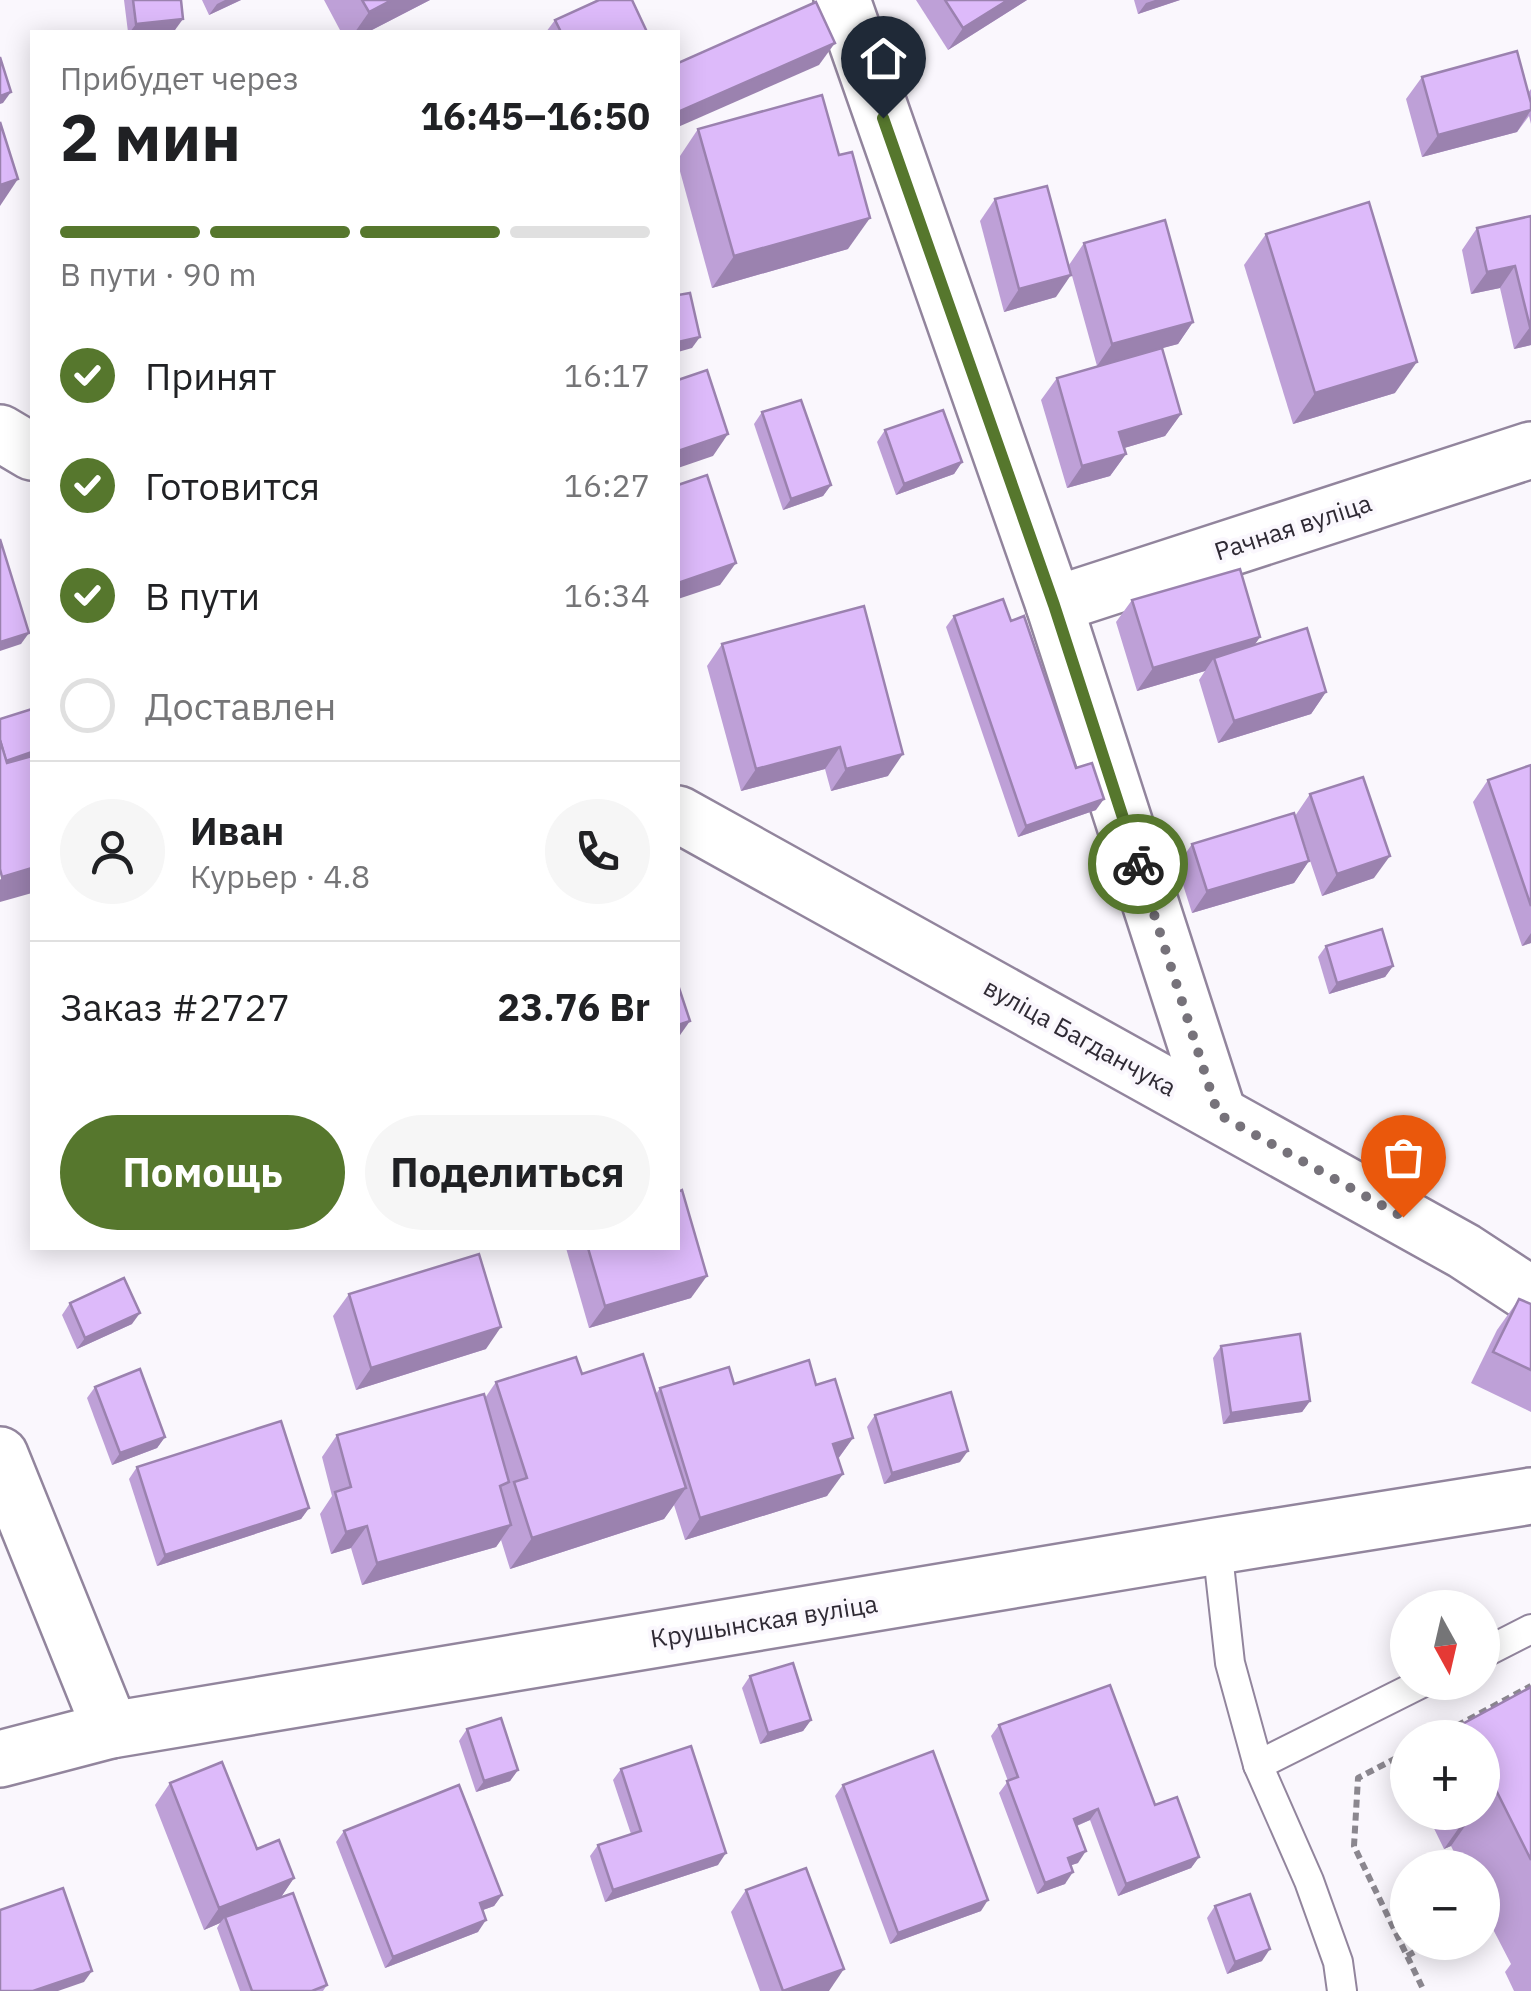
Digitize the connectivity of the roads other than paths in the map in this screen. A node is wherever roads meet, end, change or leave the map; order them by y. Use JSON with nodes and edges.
{"nodes":[{"id":1,"x":842,"y":0,"type":"edge"},
{"id":2,"x":0,"y":433,"type":"edge"},
{"id":3,"x":1531,"y":450,"type":"edge"},
{"id":4,"x":30,"y":451,"type":"edge"},
{"id":5,"x":1054,"y":605,"type":"junction"},
{"id":6,"x":680,"y":815,"type":"edge"},
{"id":7,"x":1218,"y":1114,"type":"junction"},
{"id":8,"x":1531,"y":1295,"type":"edge"},
{"id":9,"x":0,"y":1455,"type":"edge"},
{"id":10,"x":1531,"y":1496,"type":"edge"},
{"id":11,"x":1217,"y":1546,"type":"junction"},
{"id":12,"x":1531,"y":1630,"type":"edge"},
{"id":13,"x":1500,"y":1645,"type":"edge"},
{"id":14,"x":1390,"y":1699,"type":"edge"},
{"id":15,"x":111,"y":1730,"type":"junction"},
{"id":16,"x":0,"y":1759,"type":"edge"},
{"id":17,"x":1258,"y":1766,"type":"junction"},
{"id":18,"x":1342,"y":1991,"type":"edge"}],
"edges":[{"from":1,"to":5,"type":"street"},
{"from":2,"to":4,"type":"street"},
{"from":3,"to":5,"type":"street","name":"Рачная вуліца"},
{"from":5,"to":7,"type":"street"},
{"from":6,"to":7,"type":"street","name":"вуліца Багданчука"},
{"from":7,"to":8,"type":"street","name":"вуліца Багданчука"},
{"from":9,"to":15,"type":"street"},
{"from":10,"to":11,"type":"street","name":"Крушынская вуліца"},
{"from":11,"to":15,"type":"street","name":"Крушынская вуліца"},
{"from":11,"to":17,"type":"lane"},
{"from":12,"to":13,"type":"lane"},
{"from":14,"to":17,"type":"lane"},
{"from":15,"to":16,"type":"street","name":"Крушынская вуліца"},
{"from":17,"to":18,"type":"lane"}]}
